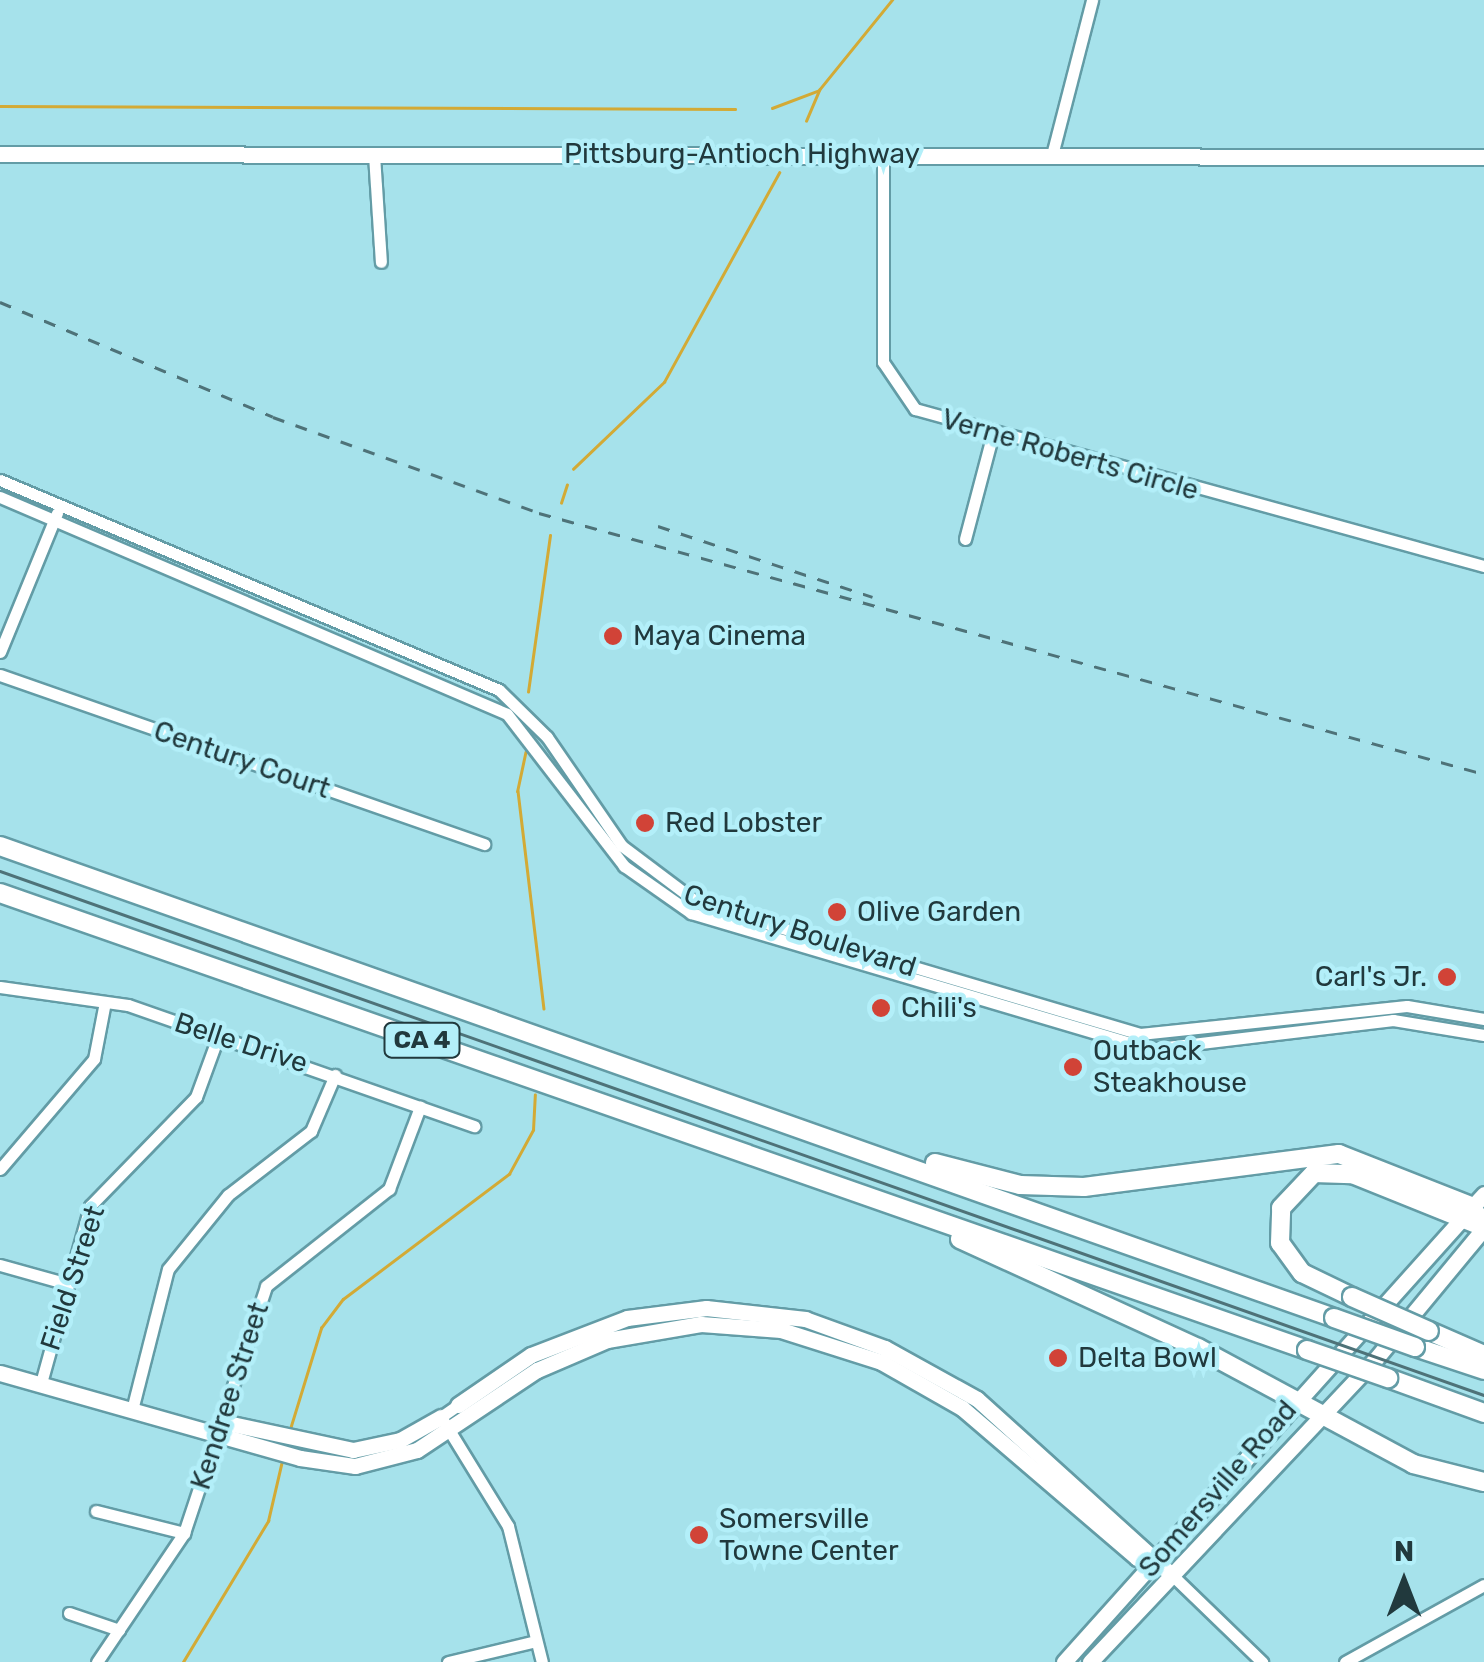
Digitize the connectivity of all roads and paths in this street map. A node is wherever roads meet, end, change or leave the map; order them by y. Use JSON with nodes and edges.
{"nodes":[{"id":1,"x":1092,"y":0,"type":"edge"},
{"id":2,"x":0,"y":154,"type":"edge"},
{"id":3,"x":883,"y":154,"type":"junction"},
{"id":4,"x":374,"y":155,"type":"junction"},
{"id":5,"x":1052,"y":155,"type":"junction"},
{"id":6,"x":1484,"y":158,"type":"edge"},
{"id":7,"x":381,"y":262,"type":"dead end"},
{"id":8,"x":992,"y":437,"type":"junction"},
{"id":9,"x":0,"y":480,"type":"edge"},
{"id":10,"x":0,"y":497,"type":"edge"},
{"id":11,"x":58,"y":510,"type":"junction"},
{"id":12,"x":965,"y":540,"type":"dead end"},
{"id":13,"x":1484,"y":566,"type":"edge"},
{"id":14,"x":0,"y":652,"type":"edge"},
{"id":15,"x":0,"y":676,"type":"edge"},
{"id":16,"x":484,"y":844,"type":"dead end"},
{"id":17,"x":0,"y":846,"type":"edge"},
{"id":18,"x":0,"y":892,"type":"edge"},
{"id":19,"x":0,"y":988,"type":"edge"},
{"id":20,"x":105,"y":1002,"type":"junction"},
{"id":21,"x":1484,"y":1019,"type":"edge"},
{"id":22,"x":1484,"y":1034,"type":"edge"},
{"id":23,"x":218,"y":1037,"type":"junction"},
{"id":24,"x":335,"y":1075,"type":"junction"},
{"id":25,"x":420,"y":1107,"type":"junction"},
{"id":26,"x":474,"y":1126,"type":"dead end"},
{"id":27,"x":819,"y":1132,"type":"junction"},
{"id":28,"x":0,"y":1169,"type":"edge"},
{"id":29,"x":843,"y":1188,"type":"junction"},
{"id":30,"x":1478,"y":1200,"type":"edge"},
{"id":31,"x":1456,"y":1222,"type":"junction"},
{"id":32,"x":1484,"y":1227,"type":"edge"},
{"id":33,"x":0,"y":1265,"type":"edge"},
{"id":34,"x":68,"y":1284,"type":"junction"},
{"id":35,"x":1484,"y":1356,"type":"edge"},
{"id":36,"x":1484,"y":1370,"type":"edge"},
{"id":37,"x":0,"y":1373,"type":"edge"},
{"id":38,"x":42,"y":1383,"type":"junction"},
{"id":39,"x":1297,"y":1400,"type":"junction"},
{"id":40,"x":458,"y":1405,"type":"joint"},
{"id":41,"x":133,"y":1406,"type":"junction"},
{"id":42,"x":1484,"y":1413,"type":"edge"},
{"id":43,"x":1322,"y":1414,"type":"junction"},
{"id":44,"x":446,"y":1423,"type":"junction"},
{"id":45,"x":219,"y":1430,"type":"junction"},
{"id":46,"x":1043,"y":1462,"type":"junction"},
{"id":47,"x":1484,"y":1482,"type":"edge"},
{"id":48,"x":96,"y":1510,"type":"dead end"},
{"id":49,"x":184,"y":1533,"type":"junction"},
{"id":50,"x":1156,"y":1560,"type":"junction"},
{"id":51,"x":1171,"y":1574,"type":"junction"},
{"id":52,"x":1484,"y":1584,"type":"edge"},
{"id":53,"x":69,"y":1613,"type":"dead end"},
{"id":54,"x":119,"y":1630,"type":"junction"},
{"id":55,"x":536,"y":1641,"type":"junction"},
{"id":56,"x":97,"y":1662,"type":"edge"},
{"id":57,"x":448,"y":1662,"type":"edge"},
{"id":58,"x":542,"y":1662,"type":"edge"},
{"id":59,"x":1064,"y":1662,"type":"edge"},
{"id":60,"x":1090,"y":1662,"type":"edge"},
{"id":61,"x":1262,"y":1662,"type":"edge"},
{"id":62,"x":1346,"y":1662,"type":"edge"}],
"edges":[{"from":1,"to":5,"type":"street"},
{"from":2,"to":4,"type":"main road","name":"Pittsburg-Antioch Highway"},
{"from":3,"to":4,"type":"main road","name":"Pittsburg-Antioch Highway"},
{"from":3,"to":5,"type":"main road","name":"Pittsburg-Antioch Highway"},
{"from":3,"to":8,"type":"street","name":"Verne Roberts Circle"},
{"from":4,"to":7,"type":"street"},
{"from":5,"to":6,"type":"main road","name":"Pittsburg-Antioch Highway"},
{"from":8,"to":12,"type":"street"},
{"from":8,"to":13,"type":"street","name":"Verne Roberts Circle"},
{"from":9,"to":11,"type":"street","name":"Century Boulevard"},
{"from":10,"to":11,"type":"street","name":"Century Boulevard"},
{"from":11,"to":14,"type":"street"},
{"from":11,"to":21,"type":"street","name":"Century Boulevard"},
{"from":11,"to":22,"type":"street","name":"Century Boulevard"},
{"from":15,"to":16,"type":"street","name":"Century Court"},
{"from":17,"to":27,"type":"highway","number":"CA 4"},
{"from":18,"to":29,"type":"highway","number":"CA 4"},
{"from":19,"to":20,"type":"street","name":"Belle Drive"},
{"from":20,"to":23,"type":"street","name":"Belle Drive"},
{"from":20,"to":28,"type":"street"},
{"from":23,"to":24,"type":"street","name":"Belle Drive"},
{"from":23,"to":34,"type":"street","name":"Field Street"},
{"from":24,"to":25,"type":"street","name":"Belle Drive"},
{"from":24,"to":41,"type":"street"},
{"from":25,"to":26,"type":"street","name":"Belle Drive"},
{"from":25,"to":45,"type":"street","name":"Kendree Street"},
{"from":27,"to":30,"type":"highway"},
{"from":27,"to":36,"type":"highway","number":"CA 4","bridge":true},
{"from":29,"to":39,"type":"highway"},
{"from":29,"to":42,"type":"highway","number":"CA 4","bridge":true},
{"from":30,"to":31,"type":"main road","name":"Somersville Road"},
{"from":30,"to":32,"type":"highway"},
{"from":31,"to":32,"type":"highway"},
{"from":31,"to":35,"type":"highway","bridge":true},
{"from":31,"to":39,"type":"main road","name":"Somersville Road"},
{"from":32,"to":43,"type":"main road","name":"Somersville Road"},
{"from":33,"to":34,"type":"street"},
{"from":34,"to":38,"type":"street","name":"Field Street"},
{"from":37,"to":38,"type":"main road"},
{"from":38,"to":41,"type":"main road"},
{"from":39,"to":43,"type":"highway"},
{"from":39,"to":50,"type":"main road","name":"Somersville Road"},
{"from":40,"to":44,"type":"street"},
{"from":40,"to":46,"type":"main road"},
{"from":41,"to":45,"type":"main road"},
{"from":43,"to":47,"type":"highway"},
{"from":43,"to":51,"type":"main road","name":"Somersville Road"},
{"from":44,"to":45,"type":"main road"},
{"from":44,"to":46,"type":"main road"},
{"from":44,"to":55,"type":"street"},
{"from":45,"to":49,"type":"street","name":"Kendree Street"},
{"from":46,"to":50,"type":"main road"},
{"from":48,"to":49,"type":"street"},
{"from":49,"to":54,"type":"street","name":"Kendree Street"},
{"from":50,"to":51,"type":"main road"},
{"from":50,"to":59,"type":"main road","name":"Somersville Road"},
{"from":51,"to":60,"type":"main road","name":"Somersville Road"},
{"from":51,"to":61,"type":"street"},
{"from":52,"to":62,"type":"street"},
{"from":53,"to":54,"type":"street"},
{"from":54,"to":56,"type":"street","name":"Kendree Street"},
{"from":55,"to":57,"type":"street"},
{"from":55,"to":58,"type":"street"}]}
